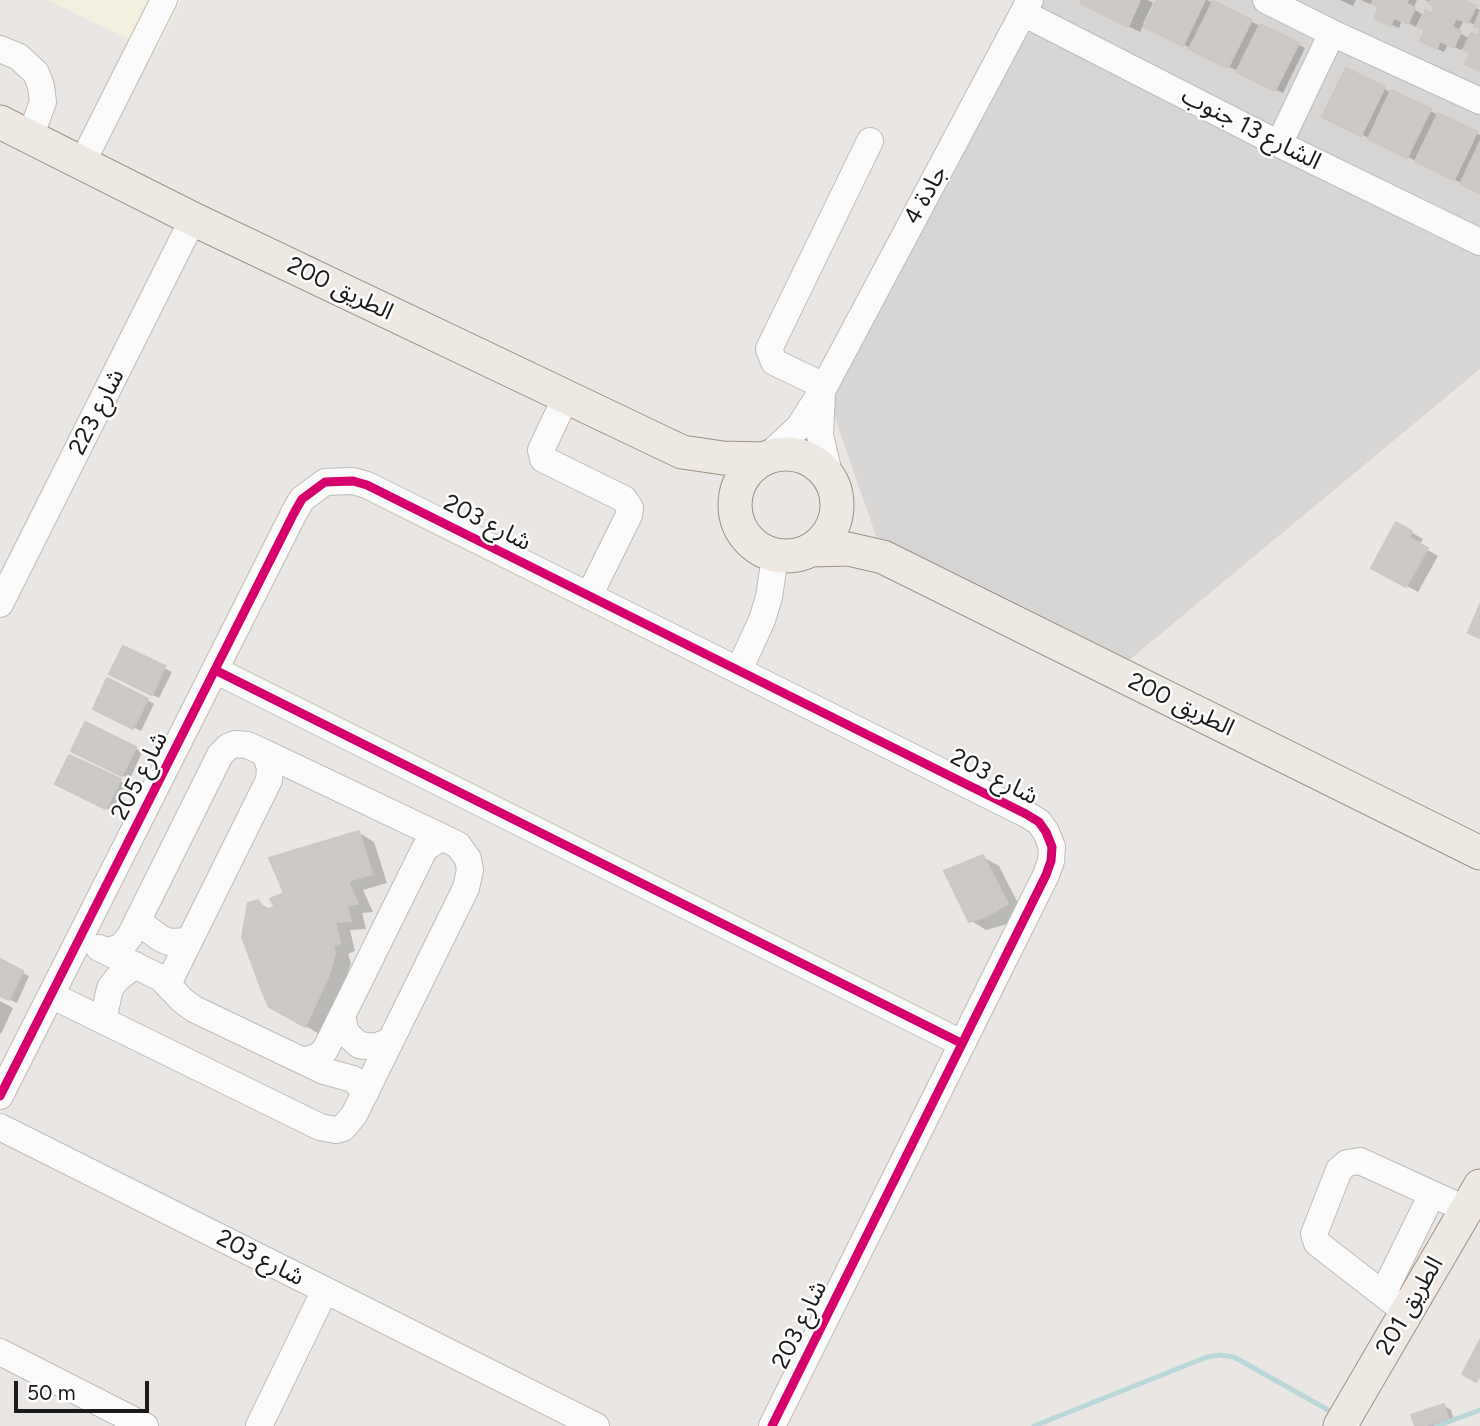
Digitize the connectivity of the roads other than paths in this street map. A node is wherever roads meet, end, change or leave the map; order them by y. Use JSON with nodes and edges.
{"nodes":[{"id":1,"x":164,"y":0,"type":"edge"},
{"id":2,"x":1266,"y":0,"type":"edge"},
{"id":3,"x":1026,"y":7,"type":"edge"},
{"id":4,"x":1332,"y":33,"type":"junction"},
{"id":5,"x":0,"y":49,"type":"edge"},
{"id":6,"x":1480,"y":101,"type":"edge"},
{"id":7,"x":0,"y":122,"type":"edge"},
{"id":8,"x":30,"y":137,"type":"junction"},
{"id":9,"x":870,"y":141,"type":"dead end"},
{"id":10,"x":1279,"y":144,"type":"junction"},
{"id":11,"x":82,"y":163,"type":"junction"},
{"id":12,"x":193,"y":219,"type":"junction"},
{"id":13,"x":1480,"y":242,"type":"edge"},
{"id":14,"x":823,"y":388,"type":"junction"},
{"id":15,"x":566,"y":397,"type":"junction"},
{"id":16,"x":682,"y":452,"type":"junction"},
{"id":17,"x":766,"y":458,"type":"junction"},
{"id":18,"x":325,"y":482,"type":"joint"},
{"id":19,"x":833,"y":488,"type":"junction"},
{"id":20,"x":737,"y":524,"type":"junction"},
{"id":21,"x":812,"y":550,"type":"junction"},
{"id":22,"x":775,"y":556,"type":"junction"},
{"id":23,"x":883,"y":557,"type":"junction"},
{"id":24,"x":589,"y":596,"type":"junction"},
{"id":25,"x":0,"y":604,"type":"edge"},
{"id":26,"x":215,"y":670,"type":"junction"},
{"id":27,"x":739,"y":670,"type":"junction"},
{"id":28,"x":265,"y":753,"type":"junction"},
{"id":29,"x":442,"y":837,"type":"junction"},
{"id":30,"x":1480,"y":853,"type":"edge"},
{"id":31,"x":140,"y":917,"type":"junction"},
{"id":32,"x":80,"y":938,"type":"junction"},
{"id":33,"x":189,"y":941,"type":"junction"},
{"id":34,"x":107,"y":951,"type":"junction"},
{"id":35,"x":135,"y":965,"type":"junction"},
{"id":36,"x":167,"y":984,"type":"junction"},
{"id":37,"x":51,"y":995,"type":"junction"},
{"id":38,"x":342,"y":1017,"type":"junction"},
{"id":39,"x":106,"y":1022,"type":"junction"},
{"id":40,"x":390,"y":1041,"type":"junction"},
{"id":41,"x":961,"y":1043,"type":"junction"},
{"id":42,"x":303,"y":1061,"type":"junction"},
{"id":43,"x":366,"y":1092,"type":"junction"},
{"id":44,"x":0,"y":1096,"type":"edge"},
{"id":45,"x":0,"y":1128,"type":"edge"},
{"id":46,"x":1432,"y":1194,"type":"junction"},
{"id":47,"x":1473,"y":1197,"type":"edge"},
{"id":48,"x":325,"y":1290,"type":"junction"},
{"id":49,"x":1394,"y":1303,"type":"junction"},
{"id":50,"x":0,"y":1352,"type":"edge"},
{"id":51,"x":145,"y":1426,"type":"edge"},
{"id":52,"x":259,"y":1426,"type":"edge"},
{"id":53,"x":596,"y":1426,"type":"edge"},
{"id":54,"x":772,"y":1426,"type":"edge"},
{"id":55,"x":1340,"y":1426,"type":"edge"}],
"edges":[{"from":1,"to":11,"type":"street"},
{"from":2,"to":4,"type":"street"},
{"from":3,"to":10,"type":"street","name":"الشارع 13 جنوب"},
{"from":3,"to":14,"type":"street","name":"جادة 4"},
{"from":4,"to":6,"type":"street"},
{"from":4,"to":10,"type":"street"},
{"from":5,"to":8,"type":"street"},
{"from":7,"to":8,"type":"main road","name":"الطريق 200"},
{"from":8,"to":11,"type":"main road","name":"الطريق 200"},
{"from":9,"to":14,"type":"street"},
{"from":10,"to":13,"type":"street","name":"الشارع 13 جنوب"},
{"from":11,"to":12,"type":"main road","name":"الطريق 200"},
{"from":12,"to":15,"type":"main road","name":"الطريق 200"},
{"from":12,"to":25,"type":"street","name":"شارع 223"},
{"from":14,"to":17,"type":"street","name":"جادة 4"},
{"from":14,"to":19,"type":"street","name":"جادة 4"},
{"from":15,"to":16,"type":"main road","name":"الطريق 200"},
{"from":15,"to":24,"type":"street"},
{"from":16,"to":17,"type":"main road","name":"الطريق 200"},
{"from":16,"to":20,"type":"main road","name":"الطريق 200"},
{"from":17,"to":19,"type":"main road"},
{"from":17,"to":20,"type":"main road"},
{"from":18,"to":24,"type":"street","name":"شارع 203"},
{"from":18,"to":26,"type":"street","name":"شارع 205"},
{"from":19,"to":21,"type":"main road"},
{"from":19,"to":23,"type":"main road","name":"الطريق 200"},
{"from":20,"to":22,"type":"main road"},
{"from":21,"to":22,"type":"main road"},
{"from":21,"to":23,"type":"main road","name":"الطريق 200"},
{"from":22,"to":27,"type":"street"},
{"from":23,"to":30,"type":"main road","name":"الطريق 200"},
{"from":24,"to":27,"type":"street","name":"شارع 203"},
{"from":26,"to":32,"type":"street","name":"شارع 205"},
{"from":26,"to":41,"type":"street"},
{"from":27,"to":41,"type":"street","name":"شارع 203"},
{"from":28,"to":29,"type":"street"},
{"from":28,"to":31,"type":"street"},
{"from":28,"to":33,"type":"street"},
{"from":29,"to":38,"type":"street"},
{"from":29,"to":40,"type":"street"},
{"from":31,"to":33,"type":"street"},
{"from":31,"to":34,"type":"street"},
{"from":32,"to":34,"type":"street"},
{"from":32,"to":37,"type":"street","name":"شارع 205"},
{"from":33,"to":36,"type":"street"},
{"from":34,"to":35,"type":"street"},
{"from":35,"to":36,"type":"street"},
{"from":35,"to":39,"type":"street"},
{"from":36,"to":42,"type":"street"},
{"from":37,"to":39,"type":"street"},
{"from":37,"to":44,"type":"street","name":"شارع 205"},
{"from":38,"to":40,"type":"street"},
{"from":38,"to":42,"type":"street"},
{"from":39,"to":43,"type":"street"},
{"from":40,"to":43,"type":"street"},
{"from":41,"to":54,"type":"street","name":"شارع 203"},
{"from":42,"to":43,"type":"street"},
{"from":45,"to":48,"type":"street","name":"شارع 203"},
{"from":46,"to":47,"type":"street"},
{"from":46,"to":49,"type":"street"},
{"from":46,"to":49,"type":"street"},
{"from":47,"to":49,"type":"main road","name":"الطريق 201"},
{"from":48,"to":52,"type":"street"},
{"from":48,"to":53,"type":"street","name":"شارع 203"},
{"from":49,"to":55,"type":"main road","name":"الطريق 201"},
{"from":50,"to":51,"type":"street"}]}
